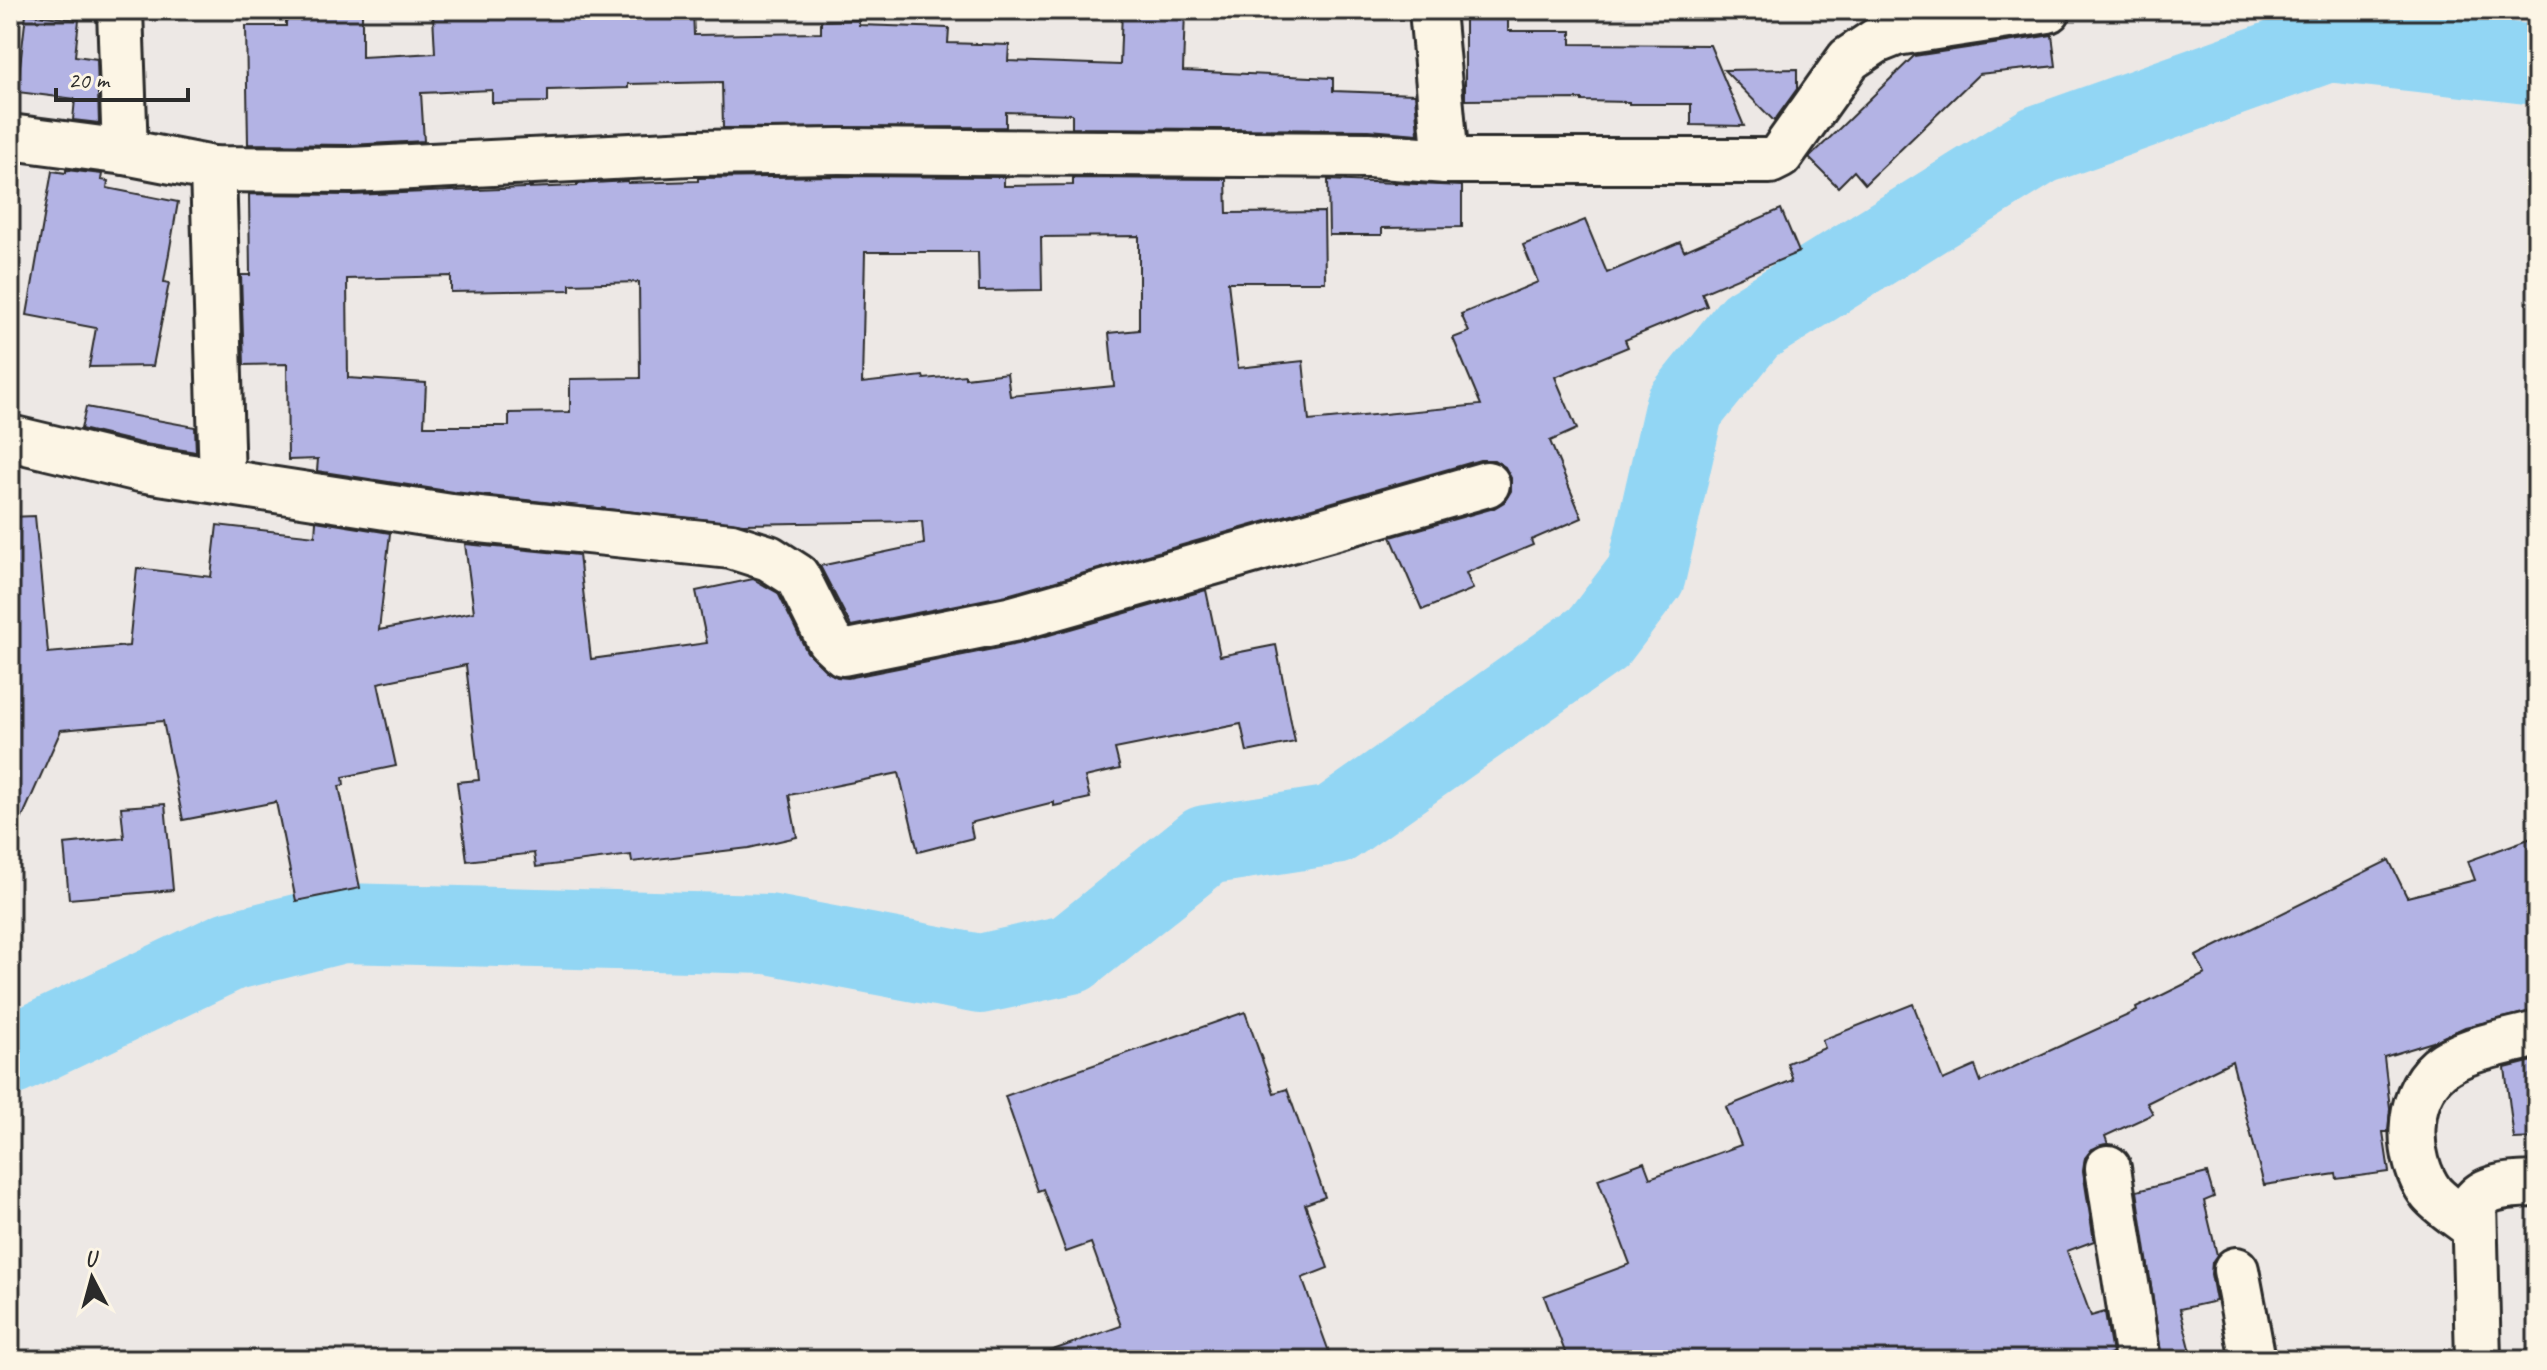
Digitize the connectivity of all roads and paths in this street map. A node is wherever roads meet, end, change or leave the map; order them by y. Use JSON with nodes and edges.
{"nodes":[{"id":1,"x":120,"y":10,"type":"edge"},
{"id":2,"x":1432,"y":10,"type":"edge"},
{"id":3,"x":2048,"y":10,"type":"edge"},
{"id":4,"x":10,"y":137,"type":"edge"},
{"id":5,"x":125,"y":152,"type":"junction"},
{"id":6,"x":1446,"y":161,"type":"junction"},
{"id":7,"x":213,"y":169,"type":"junction"},
{"id":8,"x":10,"y":438,"type":"edge"},
{"id":9,"x":222,"y":481,"type":"junction"},
{"id":10,"x":1487,"y":484,"type":"dead end"},
{"id":11,"x":2537,"y":1034,"type":"edge"},
{"id":12,"x":2108,"y":1168,"type":"dead end"},
{"id":13,"x":2537,"y":1184,"type":"edge"},
{"id":14,"x":2474,"y":1228,"type":"junction"},
{"id":15,"x":2236,"y":1270,"type":"dead end"},
{"id":16,"x":2138,"y":1360,"type":"edge"},
{"id":17,"x":2253,"y":1360,"type":"edge"},
{"id":18,"x":2478,"y":1360,"type":"edge"}],
"edges":[{"from":1,"to":5,"type":"street"},
{"from":2,"to":6,"type":"street"},
{"from":3,"to":6,"type":"street"},
{"from":4,"to":5,"type":"street"},
{"from":5,"to":7,"type":"street"},
{"from":6,"to":7,"type":"street"},
{"from":7,"to":9,"type":"street"},
{"from":8,"to":9,"type":"street"},
{"from":9,"to":10,"type":"street"},
{"from":11,"to":14,"type":"street"},
{"from":12,"to":16,"type":"street"},
{"from":13,"to":14,"type":"street"},
{"from":14,"to":18,"type":"street"},
{"from":15,"to":17,"type":"street"}]}
